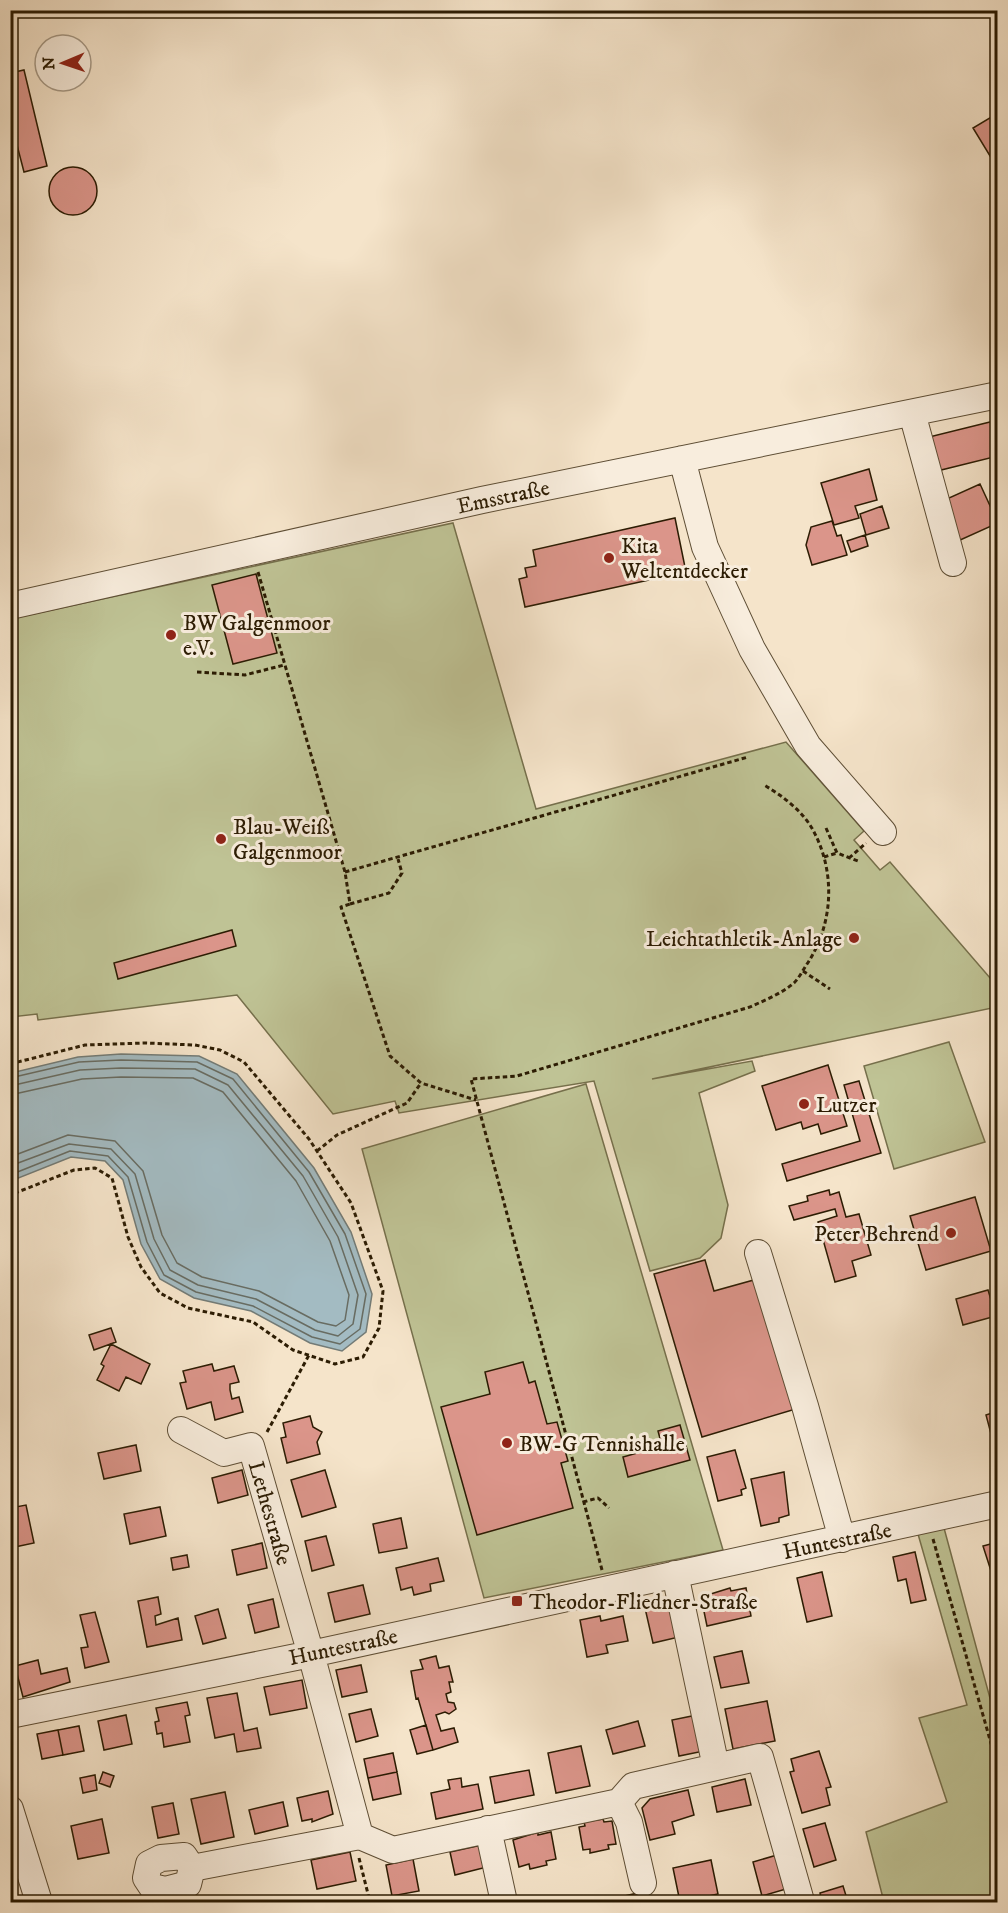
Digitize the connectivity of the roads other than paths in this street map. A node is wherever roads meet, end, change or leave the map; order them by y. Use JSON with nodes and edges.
{"nodes":[{"id":1,"x":998,"y":395,"type":"edge"},
{"id":2,"x":912,"y":413,"type":"junction"},
{"id":3,"x":682,"y":459,"type":"junction"},
{"id":4,"x":953,"y":563,"type":"dead end"},
{"id":5,"x":10,"y":606,"type":"edge"},
{"id":6,"x":883,"y":832,"type":"dead end"},
{"id":7,"x":758,"y":1253,"type":"dead end"},
{"id":8,"x":181,"y":1430,"type":"dead end"},
{"id":9,"x":998,"y":1504,"type":"edge"},
{"id":10,"x":842,"y":1539,"type":"junction"},
{"id":11,"x":675,"y":1574,"type":"junction"},
{"id":12,"x":311,"y":1654,"type":"junction"},
{"id":13,"x":10,"y":1715,"type":"edge"},
{"id":14,"x":716,"y":1767,"type":"junction"},
{"id":15,"x":620,"y":1802,"type":"junction"},
{"id":16,"x":10,"y":1809,"type":"edge"},
{"id":17,"x":488,"y":1829,"type":"junction"},
{"id":18,"x":360,"y":1836,"type":"junction"},
{"id":19,"x":192,"y":1868,"type":"dead end"},
{"id":20,"x":643,"y":1883,"type":"dead end"},
{"id":21,"x":801,"y":1901,"type":"dead end"},
{"id":22,"x":39,"y":1902,"type":"edge"},
{"id":23,"x":504,"y":1902,"type":"edge"}],
"edges":[{"from":1,"to":2,"type":"street","name":"Emsstraße"},
{"from":2,"to":3,"type":"street","name":"Emsstraße"},
{"from":2,"to":4,"type":"street"},
{"from":3,"to":5,"type":"street","name":"Emsstraße"},
{"from":3,"to":6,"type":"street"},
{"from":7,"to":10,"type":"street"},
{"from":8,"to":12,"type":"street","name":"Lethestraße"},
{"from":9,"to":10,"type":"street","name":"Huntestraße"},
{"from":10,"to":11,"type":"street","name":"Huntestraße"},
{"from":11,"to":12,"type":"street","name":"Huntestraße"},
{"from":11,"to":14,"type":"street"},
{"from":12,"to":13,"type":"street","name":"Huntestraße"},
{"from":12,"to":18,"type":"street"},
{"from":14,"to":15,"type":"street"},
{"from":14,"to":21,"type":"street"},
{"from":15,"to":17,"type":"street"},
{"from":15,"to":20,"type":"street"},
{"from":16,"to":22,"type":"street"},
{"from":17,"to":18,"type":"street"},
{"from":17,"to":23,"type":"street"},
{"from":18,"to":19,"type":"street"}]}
